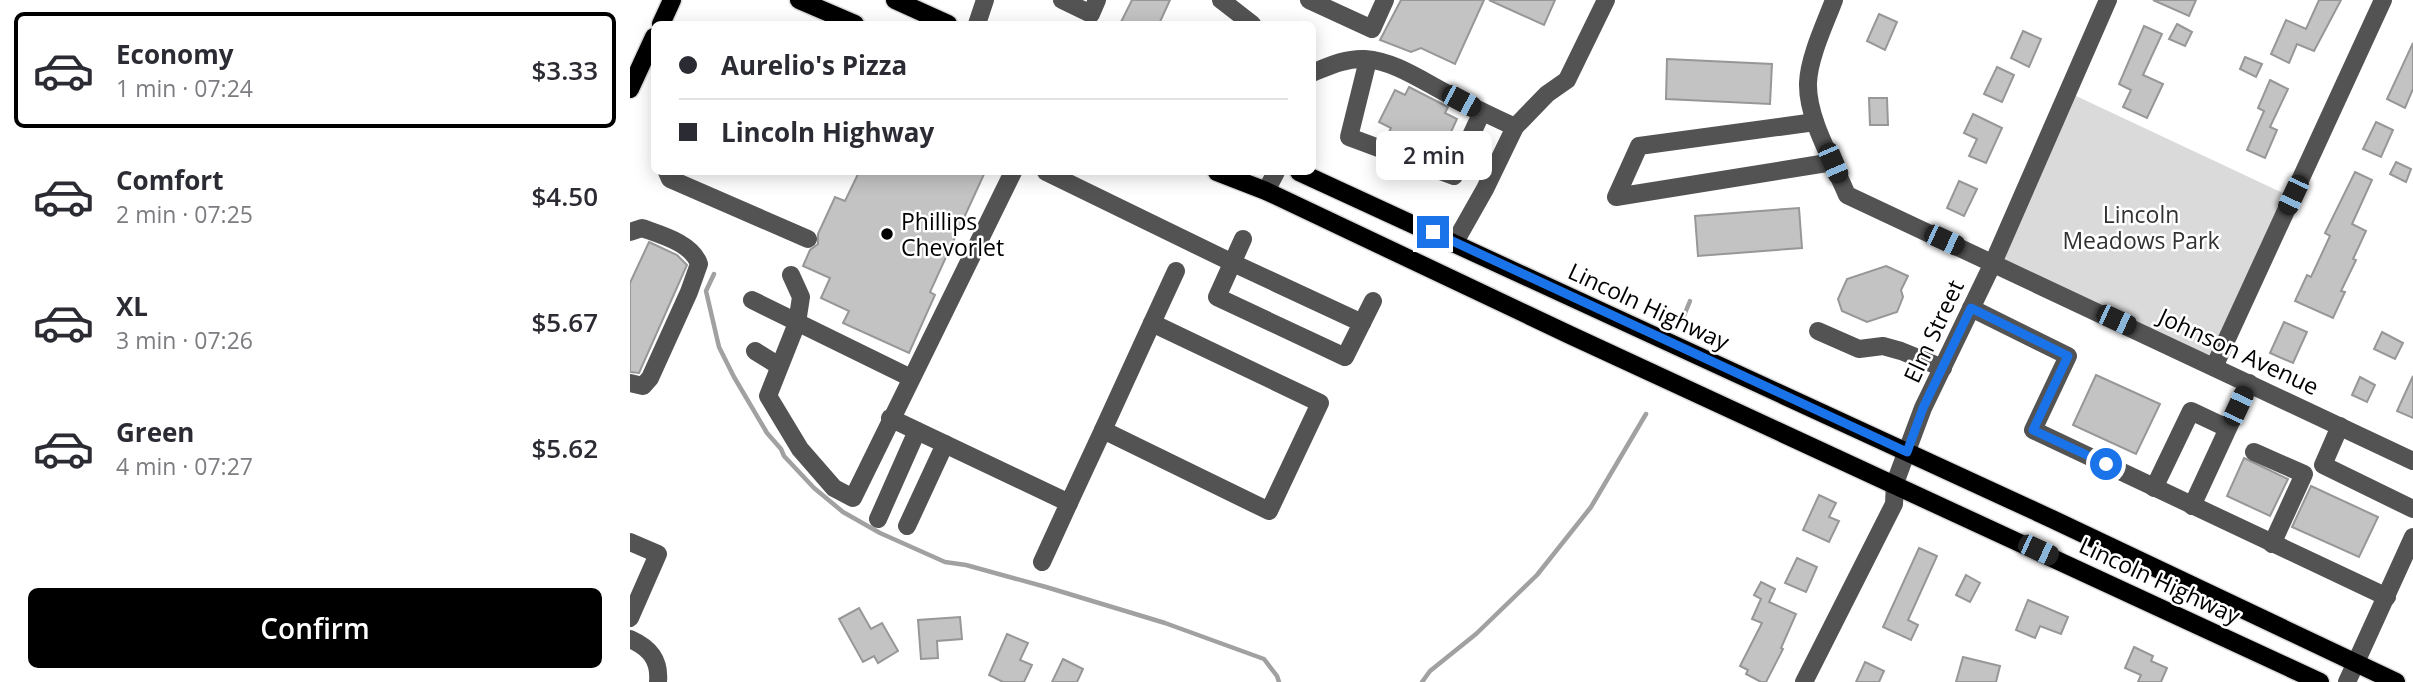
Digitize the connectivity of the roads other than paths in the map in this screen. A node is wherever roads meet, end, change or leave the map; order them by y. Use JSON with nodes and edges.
{"nodes":[{"id":1,"x":672,"y":0,"type":"edge"},
{"id":2,"x":799,"y":0,"type":"edge"},
{"id":3,"x":894,"y":0,"type":"edge"},
{"id":4,"x":985,"y":0,"type":"edge"},
{"id":5,"x":1062,"y":0,"type":"edge"},
{"id":6,"x":1097,"y":0,"type":"edge"},
{"id":7,"x":1221,"y":0,"type":"edge"},
{"id":8,"x":1309,"y":0,"type":"edge"},
{"id":9,"x":1385,"y":0,"type":"edge"},
{"id":10,"x":1606,"y":0,"type":"edge"},
{"id":11,"x":1834,"y":0,"type":"edge"},
{"id":12,"x":2108,"y":0,"type":"edge"},
{"id":13,"x":2384,"y":0,"type":"edge"},
{"id":14,"x":662,"y":21,"type":"edge"},
{"id":15,"x":848,"y":21,"type":"edge"},
{"id":16,"x":941,"y":21,"type":"edge"},
{"id":17,"x":978,"y":21,"type":"edge"},
{"id":18,"x":1248,"y":21,"type":"edge"},
{"id":19,"x":651,"y":44,"type":"edge"},
{"id":20,"x":1368,"y":60,"type":"junction"},
{"id":21,"x":1316,"y":71,"type":"edge"},
{"id":22,"x":630,"y":89,"type":"edge"},
{"id":23,"x":1482,"y":112,"type":"junction"},
{"id":24,"x":1815,"y":122,"type":"junction"},
{"id":25,"x":1515,"y":127,"type":"junction"},
{"id":26,"x":1468,"y":142,"type":"dead end"},
{"id":27,"x":1460,"y":160,"type":"dead end"},
{"id":28,"x":1833,"y":163,"type":"junction"},
{"id":29,"x":668,"y":175,"type":"edge"},
{"id":30,"x":1012,"y":175,"type":"edge"},
{"id":31,"x":1052,"y":175,"type":"edge"},
{"id":32,"x":1225,"y":175,"type":"edge"},
{"id":33,"x":1274,"y":175,"type":"edge"},
{"id":34,"x":1306,"y":175,"type":"edge"},
{"id":35,"x":1266,"y":191,"type":"junction"},
{"id":36,"x":630,"y":232,"type":"edge"},
{"id":37,"x":808,"y":239,"type":"dead end"},
{"id":38,"x":1243,"y":239,"type":"dead end"},
{"id":39,"x":1455,"y":242,"type":"junction"},
{"id":40,"x":1233,"y":263,"type":"junction"},
{"id":41,"x":1993,"y":263,"type":"junction"},
{"id":42,"x":1176,"y":271,"type":"dead end"},
{"id":43,"x":791,"y":275,"type":"dead end"},
{"id":44,"x":752,"y":300,"type":"dead end"},
{"id":45,"x":1373,"y":301,"type":"dead end"},
{"id":46,"x":1971,"y":308,"type":"junction"},
{"id":47,"x":797,"y":323,"type":"junction"},
{"id":48,"x":1152,"y":323,"type":"junction"},
{"id":49,"x":1363,"y":323,"type":"junction"},
{"id":50,"x":1818,"y":331,"type":"dead end"},
{"id":51,"x":755,"y":351,"type":"dead end"},
{"id":52,"x":779,"y":366,"type":"junction"},
{"id":53,"x":2214,"y":367,"type":"junction"},
{"id":54,"x":1943,"y":368,"type":"junction"},
{"id":55,"x":911,"y":378,"type":"junction"},
{"id":56,"x":630,"y":383,"type":"edge"},
{"id":57,"x":2249,"y":383,"type":"junction"},
{"id":58,"x":890,"y":418,"type":"junction"},
{"id":59,"x":2340,"y":426,"type":"junction"},
{"id":60,"x":2227,"y":428,"type":"junction"},
{"id":61,"x":1103,"y":430,"type":"junction"},
{"id":62,"x":917,"y":431,"type":"junction"},
{"id":63,"x":945,"y":444,"type":"junction"},
{"id":64,"x":1907,"y":452,"type":"junction"},
{"id":65,"x":2254,"y":452,"type":"dead end"},
{"id":66,"x":2413,"y":461,"type":"edge"},
{"id":67,"x":2323,"y":465,"type":"junction"},
{"id":68,"x":2304,"y":474,"type":"junction"},
{"id":69,"x":1895,"y":484,"type":"junction"},
{"id":70,"x":2154,"y":488,"type":"junction"},
{"id":71,"x":1069,"y":503,"type":"junction"},
{"id":72,"x":2192,"y":506,"type":"junction"},
{"id":73,"x":2413,"y":509,"type":"edge"},
{"id":74,"x":878,"y":519,"type":"dead end"},
{"id":75,"x":907,"y":526,"type":"dead end"},
{"id":76,"x":2413,"y":537,"type":"edge"},
{"id":77,"x":630,"y":542,"type":"edge"},
{"id":78,"x":2272,"y":544,"type":"junction"},
{"id":79,"x":1042,"y":562,"type":"dead end"},
{"id":80,"x":2387,"y":597,"type":"junction"},
{"id":81,"x":630,"y":618,"type":"edge"},
{"id":82,"x":630,"y":639,"type":"edge"},
{"id":83,"x":2356,"y":664,"type":"junction"},
{"id":84,"x":658,"y":682,"type":"edge"},
{"id":85,"x":1804,"y":682,"type":"edge"},
{"id":86,"x":2320,"y":682,"type":"edge"},
{"id":87,"x":2347,"y":682,"type":"edge"},
{"id":88,"x":2396,"y":682,"type":"edge"}],
"edges":[{"from":1,"to":14,"type":"main road"},
{"from":2,"to":15,"type":"main road"},
{"from":3,"to":16,"type":"main road"},
{"from":4,"to":17,"type":"street"},
{"from":5,"to":6,"type":"street"},
{"from":7,"to":18,"type":"street"},
{"from":8,"to":9,"type":"street"},
{"from":10,"to":25,"type":"street"},
{"from":11,"to":24,"type":"street","name":"Johnson Avenue"},
{"from":12,"to":41,"type":"street","name":"Elm Street"},
{"from":13,"to":53,"type":"street"},
{"from":19,"to":22,"type":"main road"},
{"from":20,"to":21,"type":"street"},
{"from":20,"to":23,"type":"street"},
{"from":20,"to":27,"type":"street"},
{"from":23,"to":25,"type":"street"},
{"from":23,"to":26,"type":"street"},
{"from":24,"to":28,"type":"street","name":"Johnson Avenue"},
{"from":24,"to":28,"type":"street"},
{"from":25,"to":39,"type":"street"},
{"from":28,"to":41,"type":"street","name":"Johnson Avenue"},
{"from":29,"to":37,"type":"street"},
{"from":30,"to":55,"type":"street"},
{"from":31,"to":40,"type":"street"},
{"from":32,"to":35,"type":"main road","name":"Lincoln Highway"},
{"from":33,"to":35,"type":"street"},
{"from":34,"to":39,"type":"main road","name":"Lincoln Highway"},
{"from":35,"to":69,"type":"main road","name":"Lincoln Highway"},
{"from":36,"to":56,"type":"street"},
{"from":38,"to":40,"type":"street"},
{"from":39,"to":64,"type":"main road","name":"Lincoln Highway"},
{"from":40,"to":49,"type":"street"},
{"from":40,"to":49,"type":"street"},
{"from":41,"to":46,"type":"street","name":"Elm Street"},
{"from":41,"to":53,"type":"street","name":"Johnson Avenue"},
{"from":42,"to":48,"type":"street"},
{"from":43,"to":47,"type":"street"},
{"from":44,"to":47,"type":"street"},
{"from":45,"to":49,"type":"street"},
{"from":46,"to":54,"type":"street","name":"Elm Street"},
{"from":46,"to":70,"type":"street"},
{"from":47,"to":52,"type":"street"},
{"from":47,"to":55,"type":"street"},
{"from":48,"to":61,"type":"street"},
{"from":48,"to":61,"type":"street"},
{"from":50,"to":54,"type":"street"},
{"from":51,"to":52,"type":"street"},
{"from":52,"to":58,"type":"street"},
{"from":53,"to":57,"type":"street","name":"Johnson Avenue"},
{"from":54,"to":64,"type":"street","name":"Elm Street"},
{"from":55,"to":58,"type":"street"},
{"from":57,"to":59,"type":"street","name":"Johnson Avenue"},
{"from":57,"to":60,"type":"street"},
{"from":58,"to":62,"type":"street"},
{"from":59,"to":66,"type":"street","name":"Johnson Avenue"},
{"from":59,"to":67,"type":"street"},
{"from":60,"to":70,"type":"street"},
{"from":60,"to":72,"type":"street"},
{"from":61,"to":71,"type":"street"},
{"from":62,"to":63,"type":"street"},
{"from":62,"to":74,"type":"street"},
{"from":63,"to":71,"type":"street"},
{"from":63,"to":75,"type":"street"},
{"from":64,"to":69,"type":"street","name":"Elm Street"},
{"from":64,"to":83,"type":"main road","name":"Lincoln Highway"},
{"from":65,"to":68,"type":"street"},
{"from":67,"to":68,"type":"street"},
{"from":67,"to":73,"type":"street"},
{"from":68,"to":78,"type":"street"},
{"from":69,"to":85,"type":"street","name":"Elm Street"},
{"from":69,"to":86,"type":"main road","name":"Lincoln Highway"},
{"from":70,"to":72,"type":"street"},
{"from":71,"to":79,"type":"street"},
{"from":72,"to":78,"type":"street"},
{"from":76,"to":80,"type":"street"},
{"from":77,"to":81,"type":"street"},
{"from":78,"to":80,"type":"street"},
{"from":80,"to":83,"type":"street"},
{"from":82,"to":84,"type":"street"},
{"from":83,"to":87,"type":"street"},
{"from":83,"to":88,"type":"main road","name":"Lincoln Highway"}]}
